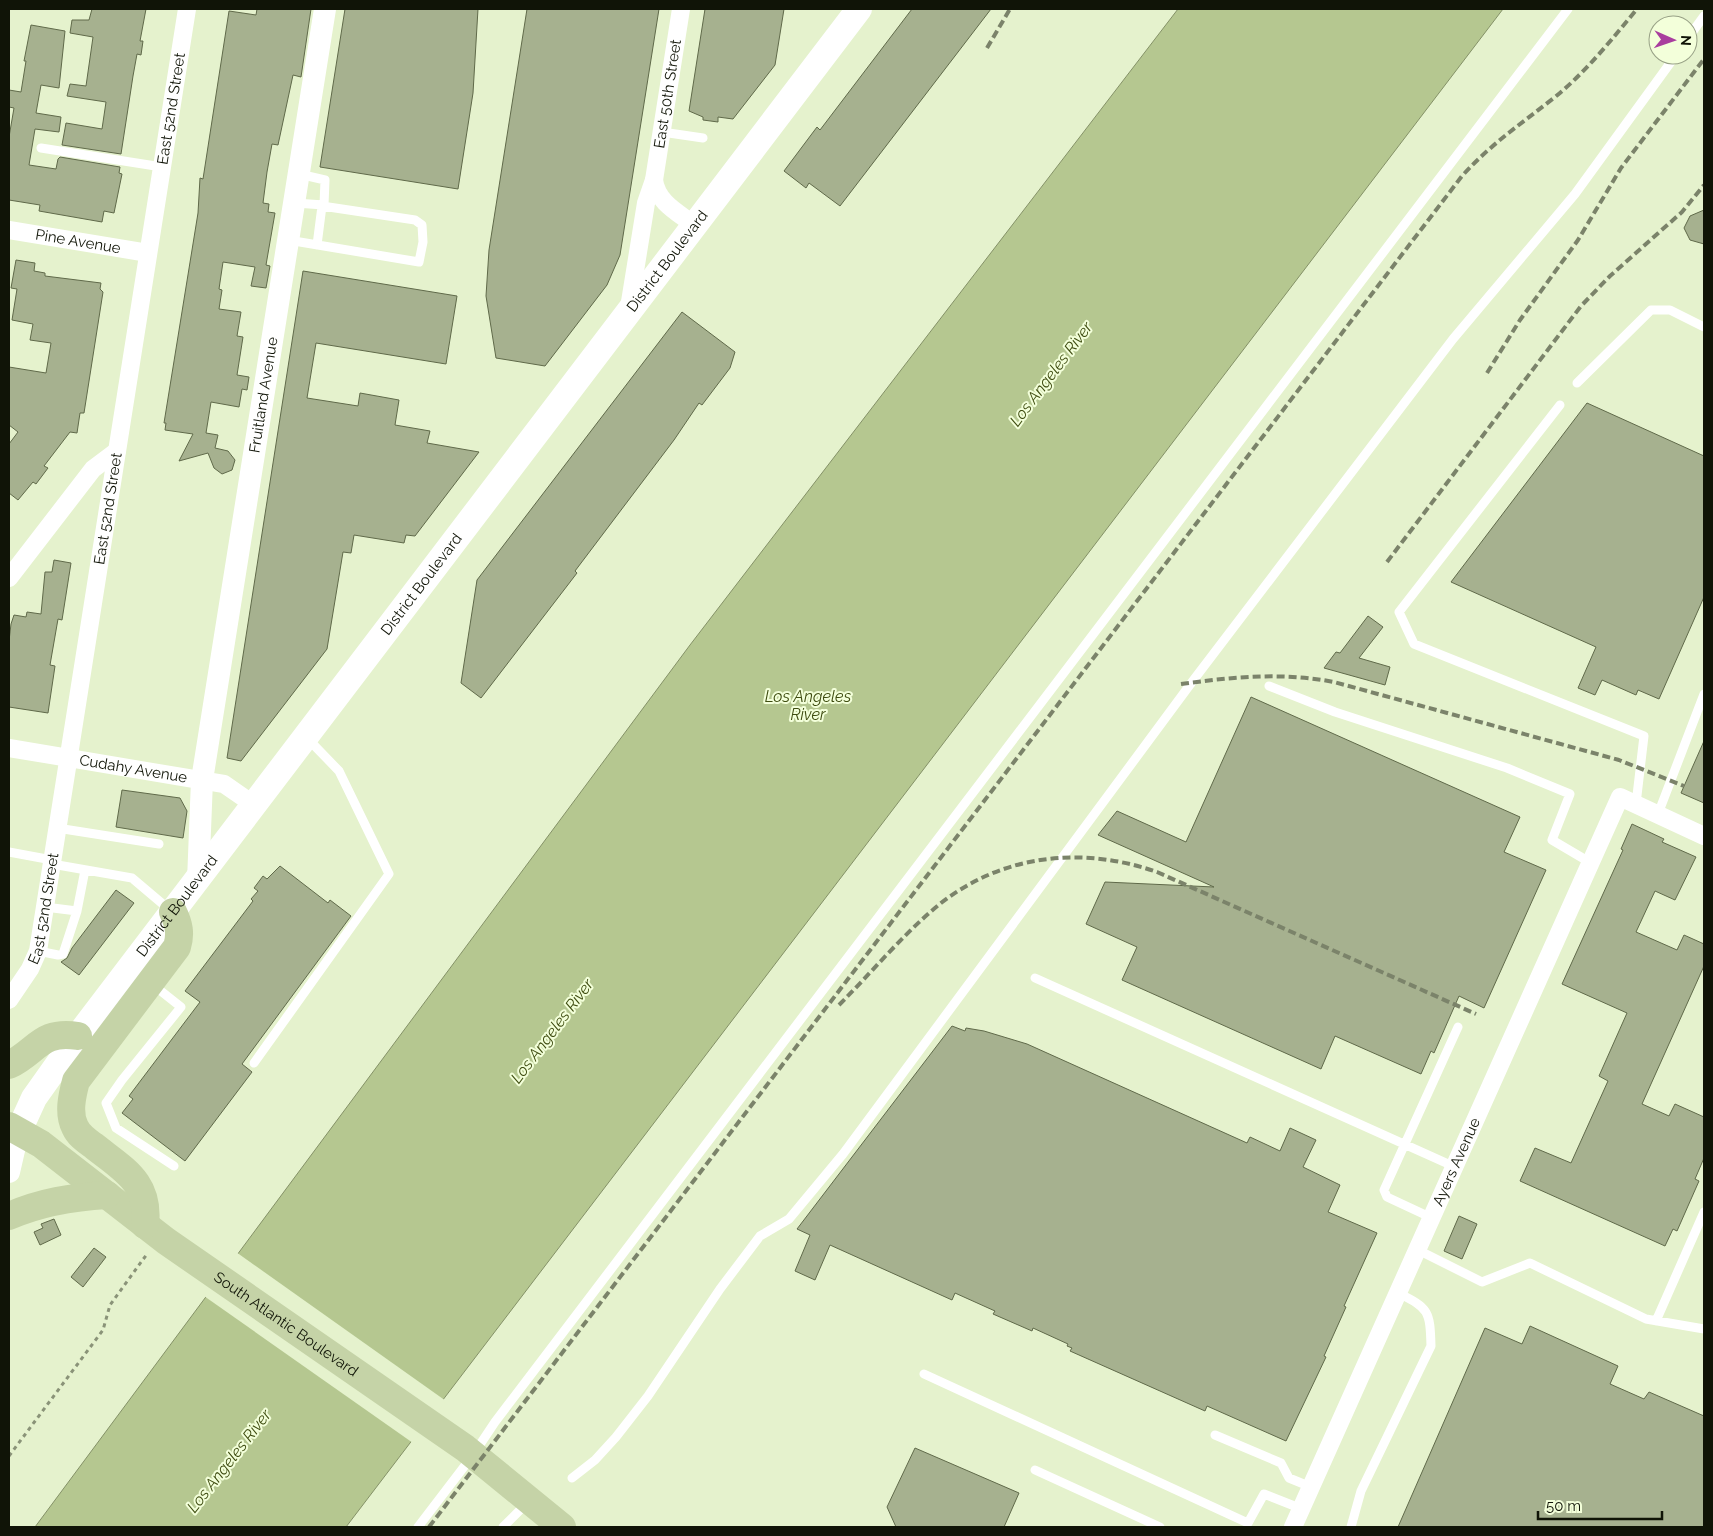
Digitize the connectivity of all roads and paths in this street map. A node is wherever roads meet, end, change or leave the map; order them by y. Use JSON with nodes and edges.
{"nodes":[{"id":1,"x":187,"y":9,"type":"edge"},
{"id":2,"x":325,"y":9,"type":"edge"},
{"id":3,"x":681,"y":9,"type":"edge"},
{"id":4,"x":859,"y":9,"type":"edge"},
{"id":5,"x":1568,"y":9,"type":"edge"},
{"id":6,"x":1669,"y":65,"type":"edge"},
{"id":7,"x":662,"y":132,"type":"junction"},
{"id":8,"x":703,"y":138,"type":"dead end"},
{"id":9,"x":41,"y":148,"type":"dead end"},
{"id":10,"x":162,"y":167,"type":"junction"},
{"id":11,"x":299,"y":174,"type":"junction"},
{"id":12,"x":654,"y":180,"type":"junction"},
{"id":13,"x":294,"y":203,"type":"junction"},
{"id":14,"x":322,"y":206,"type":"junction"},
{"id":15,"x":693,"y":224,"type":"junction"},
{"id":16,"x":9,"y":230,"type":"edge"},
{"id":17,"x":288,"y":240,"type":"junction"},
{"id":18,"x":317,"y":245,"type":"junction"},
{"id":19,"x":148,"y":253,"type":"junction"},
{"id":20,"x":629,"y":309,"type":"junction"},
{"id":21,"x":1704,"y":327,"type":"edge"},
{"id":22,"x":1577,"y":383,"type":"dead end"},
{"id":23,"x":1560,"y":404,"type":"dead end"},
{"id":24,"x":117,"y":451,"type":"junction"},
{"id":25,"x":9,"y":578,"type":"edge"},
{"id":26,"x":1269,"y":686,"type":"dead end"},
{"id":27,"x":1704,"y":694,"type":"edge"},
{"id":28,"x":306,"y":737,"type":"junction"},
{"id":29,"x":9,"y":748,"type":"edge"},
{"id":30,"x":69,"y":758,"type":"junction"},
{"id":31,"x":202,"y":780,"type":"junction"},
{"id":32,"x":1628,"y":801,"type":"junction"},
{"id":33,"x":253,"y":804,"type":"junction"},
{"id":34,"x":1658,"y":814,"type":"junction"},
{"id":35,"x":57,"y":828,"type":"junction"},
{"id":36,"x":1704,"y":836,"type":"edge"},
{"id":37,"x":159,"y":844,"type":"dead end"},
{"id":38,"x":9,"y":852,"type":"edge"},
{"id":39,"x":52,"y":862,"type":"junction"},
{"id":40,"x":1591,"y":863,"type":"junction"},
{"id":41,"x":85,"y":870,"type":"junction"},
{"id":42,"x":198,"y":881,"type":"junction"},
{"id":43,"x":45,"y":907,"type":"junction"},
{"id":44,"x":77,"y":911,"type":"junction"},
{"id":45,"x":173,"y":912,"type":"junction"},
{"id":46,"x":38,"y":951,"type":"junction"},
{"id":47,"x":140,"y":974,"type":"junction"},
{"id":48,"x":1035,"y":978,"type":"dead end"},
{"id":49,"x":9,"y":1000,"type":"edge"},
{"id":50,"x":1458,"y":1026,"type":"dead end"},
{"id":51,"x":78,"y":1036,"type":"junction"},
{"id":52,"x":254,"y":1063,"type":"dead end"},
{"id":53,"x":9,"y":1065,"type":"edge"},
{"id":54,"x":14,"y":1130,"type":"edge"},
{"id":55,"x":1405,"y":1144,"type":"junction"},
{"id":56,"x":174,"y":1166,"type":"dead end"},
{"id":57,"x":1455,"y":1167,"type":"junction"},
{"id":58,"x":9,"y":1172,"type":"edge"},
{"id":59,"x":107,"y":1195,"type":"junction"},
{"id":60,"x":1704,"y":1212,"type":"edge"},
{"id":61,"x":9,"y":1216,"type":"edge"},
{"id":62,"x":1432,"y":1218,"type":"junction"},
{"id":63,"x":157,"y":1234,"type":"junction"},
{"id":64,"x":1418,"y":1250,"type":"junction"},
{"id":65,"x":1398,"y":1293,"type":"junction"},
{"id":66,"x":1656,"y":1321,"type":"junction"},
{"id":67,"x":1704,"y":1329,"type":"edge"},
{"id":68,"x":924,"y":1374,"type":"dead end"},
{"id":69,"x":1215,"y":1435,"type":"dead end"},
{"id":70,"x":11,"y":1450,"type":"edge"},
{"id":71,"x":469,"y":1452,"type":"junction"},
{"id":72,"x":9,"y":1456,"type":"edge"},
{"id":73,"x":1035,"y":1470,"type":"dead end"},
{"id":74,"x":572,"y":1478,"type":"dead end"},
{"id":75,"x":1311,"y":1487,"type":"junction"},
{"id":76,"x":530,"y":1499,"type":"junction"},
{"id":77,"x":1302,"y":1509,"type":"junction"},
{"id":78,"x":418,"y":1527,"type":"edge"},
{"id":79,"x":503,"y":1527,"type":"edge"},
{"id":80,"x":562,"y":1527,"type":"edge"},
{"id":81,"x":1160,"y":1527,"type":"edge"},
{"id":82,"x":1293,"y":1527,"type":"edge"},
{"id":83,"x":1351,"y":1527,"type":"edge"}],
"edges":[{"from":1,"to":10,"type":"street","name":"East 52nd Street"},
{"from":2,"to":11,"type":"street","name":"Fruitland Avenue"},
{"from":3,"to":7,"type":"street","name":"East 50th Street"},
{"from":4,"to":15,"type":"main road","name":"District Boulevard"},
{"from":5,"to":71,"type":"lane"},
{"from":6,"to":74,"type":"lane"},
{"from":7,"to":8,"type":"lane"},
{"from":7,"to":12,"type":"street","name":"East 50th Street"},
{"from":9,"to":10,"type":"lane"},
{"from":10,"to":19,"type":"street","name":"East 52nd Street"},
{"from":11,"to":13,"type":"street","name":"Fruitland Avenue"},
{"from":11,"to":14,"type":"lane"},
{"from":12,"to":15,"type":"street"},
{"from":12,"to":20,"type":"street","name":"East 50th Street"},
{"from":13,"to":14,"type":"lane"},
{"from":13,"to":17,"type":"street","name":"Fruitland Avenue"},
{"from":14,"to":18,"type":"lane"},
{"from":14,"to":18,"type":"lane"},
{"from":15,"to":20,"type":"main road","name":"District Boulevard"},
{"from":16,"to":19,"type":"street","name":"Pine Avenue"},
{"from":17,"to":18,"type":"lane"},
{"from":17,"to":31,"type":"street","name":"Fruitland Avenue"},
{"from":19,"to":24,"type":"street","name":"East 52nd Street"},
{"from":20,"to":28,"type":"main road","name":"District Boulevard"},
{"from":21,"to":22,"type":"lane"},
{"from":23,"to":32,"type":"lane"},
{"from":24,"to":25,"type":"street"},
{"from":24,"to":30,"type":"street","name":"East 52nd Street"},
{"from":26,"to":40,"type":"lane"},
{"from":27,"to":34,"type":"lane"},
{"from":28,"to":33,"type":"main road","name":"District Boulevard"},
{"from":28,"to":52,"type":"lane"},
{"from":29,"to":30,"type":"street","name":"Cudahy Avenue"},
{"from":30,"to":31,"type":"street","name":"Cudahy Avenue"},
{"from":30,"to":35,"type":"street","name":"East 52nd Street"},
{"from":31,"to":33,"type":"street","name":"Cudahy Avenue"},
{"from":31,"to":42,"type":"street","name":"Fruitland Avenue"},
{"from":32,"to":34,"type":"street"},
{"from":32,"to":40,"type":"street","name":"Ayers Avenue"},
{"from":33,"to":42,"type":"main road","name":"District Boulevard"},
{"from":34,"to":36,"type":"street"},
{"from":35,"to":37,"type":"lane"},
{"from":35,"to":39,"type":"street","name":"East 52nd Street"},
{"from":38,"to":39,"type":"lane"},
{"from":39,"to":41,"type":"lane"},
{"from":39,"to":43,"type":"street","name":"East 52nd Street"},
{"from":40,"to":57,"type":"street","name":"Ayers Avenue"},
{"from":41,"to":44,"type":"lane"},
{"from":41,"to":45,"type":"lane"},
{"from":42,"to":45,"type":"main road","name":"District Boulevard"},
{"from":43,"to":44,"type":"lane"},
{"from":43,"to":46,"type":"street","name":"East 52nd Street"},
{"from":44,"to":46,"type":"lane"},
{"from":45,"to":47,"type":"main road"},
{"from":46,"to":49,"type":"street","name":"East 52nd Street"},
{"from":47,"to":51,"type":"main road","name":"District Boulevard"},
{"from":47,"to":56,"type":"lane"},
{"from":47,"to":63,"type":"main road"},
{"from":48,"to":55,"type":"lane"},
{"from":50,"to":55,"type":"lane"},
{"from":51,"to":53,"type":"main road"},
{"from":51,"to":54,"type":"main road","name":"District Boulevard"},
{"from":54,"to":58,"type":"street","name":"District Boulevard"},
{"from":54,"to":59,"type":"main road","name":"South Atlantic Boulevard"},
{"from":55,"to":57,"type":"lane"},
{"from":55,"to":62,"type":"lane"},
{"from":57,"to":62,"type":"street","name":"Ayers Avenue"},
{"from":59,"to":61,"type":"main road"},
{"from":59,"to":63,"type":"main road","name":"South Atlantic Boulevard"},
{"from":60,"to":66,"type":"lane"},
{"from":62,"to":64,"type":"street","name":"Ayers Avenue"},
{"from":63,"to":70,"type":"path"},
{"from":63,"to":71,"type":"main road","name":"South Atlantic Boulevard"},
{"from":64,"to":65,"type":"street","name":"Ayers Avenue"},
{"from":64,"to":66,"type":"lane"},
{"from":65,"to":75,"type":"street","name":"Ayers Avenue"},
{"from":65,"to":83,"type":"lane"},
{"from":66,"to":67,"type":"lane"},
{"from":68,"to":77,"type":"lane"},
{"from":69,"to":75,"type":"lane"},
{"from":70,"to":72,"type":"path"},
{"from":71,"to":76,"type":"main road","name":"South Atlantic Boulevard"},
{"from":71,"to":78,"type":"lane"},
{"from":73,"to":81,"type":"lane"},
{"from":75,"to":77,"type":"street","name":"Ayers Avenue"},
{"from":76,"to":79,"type":"lane"},
{"from":76,"to":80,"type":"main road","name":"South Atlantic Boulevard"},
{"from":77,"to":82,"type":"street","name":"Ayers Avenue"}]}
